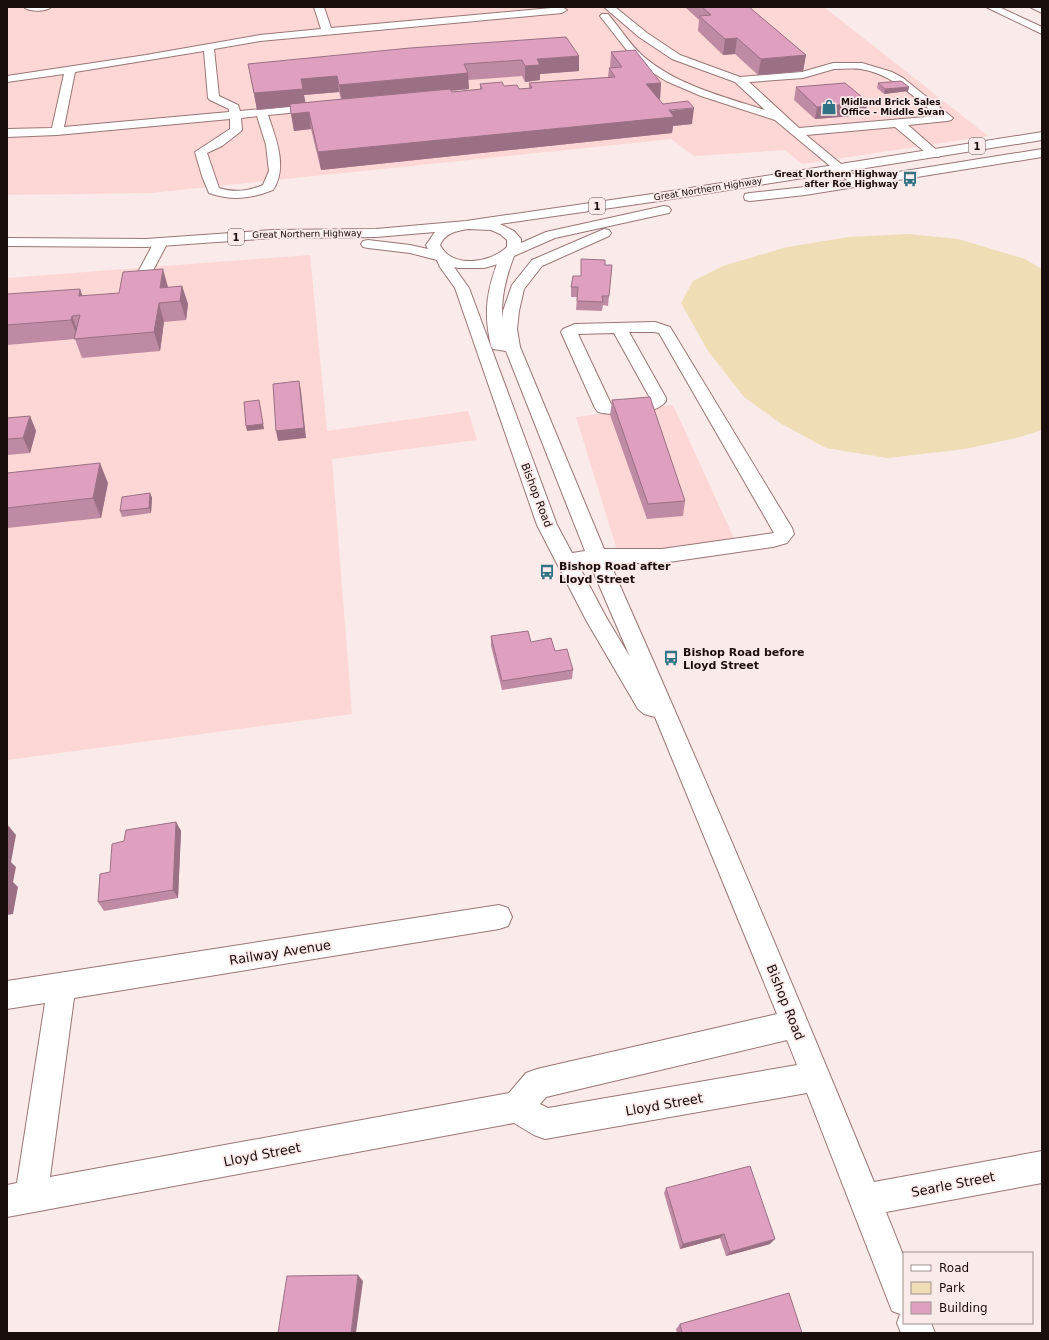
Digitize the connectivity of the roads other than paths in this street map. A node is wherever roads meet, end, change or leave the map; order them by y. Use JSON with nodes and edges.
{"nodes":[{"id":1,"x":29,"y":7,"type":"edge"},
{"id":2,"x":46,"y":7,"type":"edge"},
{"id":3,"x":319,"y":7,"type":"edge"},
{"id":4,"x":598,"y":7,"type":"edge"},
{"id":5,"x":609,"y":7,"type":"edge"},
{"id":6,"x":991,"y":7,"type":"edge"},
{"id":7,"x":1030,"y":8,"type":"edge"},
{"id":8,"x":562,"y":10,"type":"dead end"},
{"id":9,"x":1042,"y":10,"type":"edge"},
{"id":10,"x":510,"y":11,"type":"edge"},
{"id":11,"x":411,"y":12,"type":"dead end"},
{"id":12,"x":1042,"y":17,"type":"edge"},
{"id":13,"x":416,"y":24,"type":"junction"},
{"id":14,"x":1042,"y":31,"type":"edge"},
{"id":15,"x":326,"y":32,"type":"junction"},
{"id":16,"x":209,"y":47,"type":"junction"},
{"id":17,"x":70,"y":70,"type":"junction"},
{"id":18,"x":7,"y":79,"type":"edge"},
{"id":19,"x":739,"y":80,"type":"junction"},
{"id":20,"x":334,"y":106,"type":"edge"},
{"id":21,"x":262,"y":113,"type":"junction"},
{"id":22,"x":235,"y":115,"type":"junction"},
{"id":23,"x":779,"y":118,"type":"junction"},
{"id":24,"x":898,"y":123,"type":"junction"},
{"id":25,"x":57,"y":131,"type":"junction"},
{"id":26,"x":795,"y":132,"type":"junction"},
{"id":27,"x":7,"y":133,"type":"edge"},
{"id":28,"x":1042,"y":136,"type":"edge"},
{"id":29,"x":1042,"y":153,"type":"edge"},
{"id":30,"x":934,"y":154,"type":"junction"},
{"id":31,"x":990,"y":162,"type":"junction"},
{"id":32,"x":840,"y":168,"type":"junction"},
{"id":33,"x":858,"y":183,"type":"junction"},
{"id":34,"x":740,"y":198,"type":"dead end"},
{"id":35,"x":674,"y":208,"type":"dead end"},
{"id":36,"x":651,"y":212,"type":"junction"},
{"id":37,"x":466,"y":225,"type":"junction"},
{"id":38,"x":7,"y":242,"type":"edge"},
{"id":39,"x":158,"y":247,"type":"junction"},
{"id":40,"x":7,"y":253,"type":"edge"},
{"id":41,"x":509,"y":254,"type":"junction"},
{"id":42,"x":442,"y":258,"type":"junction"},
{"id":43,"x":142,"y":278,"type":"edge"},
{"id":44,"x":620,"y":328,"type":"junction"},
{"id":45,"x":512,"y":347,"type":"junction"},
{"id":46,"x":597,"y":556,"type":"junction"},
{"id":47,"x":566,"y":561,"type":"junction"},
{"id":48,"x":663,"y":708,"type":"junction"},
{"id":49,"x":500,"y":917,"type":"dead end"},
{"id":50,"x":61,"y":987,"type":"junction"},
{"id":51,"x":7,"y":995,"type":"edge"},
{"id":52,"x":795,"y":1024,"type":"junction"},
{"id":53,"x":816,"y":1077,"type":"junction"},
{"id":54,"x":517,"y":1107,"type":"junction"},
{"id":55,"x":1042,"y":1167,"type":"edge"},
{"id":56,"x":19,"y":1199,"type":"edge"},
{"id":57,"x":865,"y":1200,"type":"junction"},
{"id":58,"x":903,"y":1295,"type":"edge"}],
"edges":[{"from":1,"to":2,"type":"main road"},
{"from":3,"to":15,"type":"main road"},
{"from":4,"to":23,"type":"main road"},
{"from":5,"to":19,"type":"main road"},
{"from":6,"to":14,"type":"main road"},
{"from":7,"to":9,"type":"main road"},
{"from":7,"to":12,"type":"main road"},
{"from":8,"to":10,"type":"main road"},
{"from":10,"to":13,"type":"main road"},
{"from":11,"to":13,"type":"main road"},
{"from":13,"to":15,"type":"main road"},
{"from":15,"to":16,"type":"main road"},
{"from":16,"to":17,"type":"main road"},
{"from":16,"to":22,"type":"main road"},
{"from":17,"to":18,"type":"main road"},
{"from":17,"to":25,"type":"main road"},
{"from":19,"to":23,"type":"main road"},
{"from":19,"to":24,"type":"main road"},
{"from":20,"to":21,"type":"main road"},
{"from":21,"to":22,"type":"main road"},
{"from":21,"to":22,"type":"main road"},
{"from":22,"to":25,"type":"main road"},
{"from":23,"to":26,"type":"main road"},
{"from":24,"to":26,"type":"main road"},
{"from":24,"to":30,"type":"main road"},
{"from":25,"to":27,"type":"main road"},
{"from":26,"to":32,"type":"main road"},
{"from":28,"to":30,"type":"main road","name":"Great Northern Highway","number":"1"},
{"from":29,"to":31,"type":"main road","name":"Great Northern Highway","number":"1"},
{"from":30,"to":31,"type":"main road"},
{"from":30,"to":32,"type":"main road","name":"Great Northern Highway","number":"1"},
{"from":31,"to":33,"type":"main road","name":"Great Northern Highway","number":"1"},
{"from":32,"to":33,"type":"main road"},
{"from":32,"to":37,"type":"main road","name":"Great Northern Highway","number":"1"},
{"from":33,"to":34,"type":"main road","name":"Great Northern Highway","number":"1"},
{"from":35,"to":36,"type":"main road","name":"Great Northern Highway","number":"1"},
{"from":36,"to":41,"type":"main road","name":"Great Northern Highway","number":"1"},
{"from":36,"to":45,"type":"main road","name":"Bishop Road"},
{"from":37,"to":39,"type":"main road","name":"Great Northern Highway","number":"1"},
{"from":37,"to":41,"type":"main road","number":"1"},
{"from":37,"to":42,"type":"main road","number":"1"},
{"from":38,"to":39,"type":"main road","name":"Great Northern Highway","number":"1"},
{"from":39,"to":40,"type":"main road","name":"Great Northern Highway","number":"1"},
{"from":39,"to":42,"type":"main road","name":"Great Northern Highway","number":"1"},
{"from":39,"to":43,"type":"main road"},
{"from":41,"to":42,"type":"main road","number":"1"},
{"from":41,"to":45,"type":"main road"},
{"from":42,"to":47,"type":"main road","name":"Bishop Road"},
{"from":44,"to":44,"type":"main road"},
{"from":44,"to":46,"type":"main road"},
{"from":45,"to":46,"type":"main road","name":"Bishop Road"},
{"from":46,"to":47,"type":"main road"},
{"from":46,"to":48,"type":"main road","name":"Bishop Road"},
{"from":47,"to":48,"type":"main road","name":"Bishop Road"},
{"from":48,"to":52,"type":"main road","name":"Bishop Road"},
{"from":49,"to":50,"type":"main road","name":"Railway Avenue"},
{"from":50,"to":51,"type":"main road","name":"Railway Avenue"},
{"from":50,"to":56,"type":"main road"},
{"from":52,"to":53,"type":"main road","name":"Bishop Road"},
{"from":52,"to":54,"type":"main road"},
{"from":53,"to":54,"type":"main road","name":"Lloyd Street"},
{"from":53,"to":57,"type":"main road","name":"Bishop Road"},
{"from":54,"to":56,"type":"main road","name":"Lloyd Street"},
{"from":55,"to":57,"type":"main road","name":"Searle Street"},
{"from":57,"to":58,"type":"main road","name":"Bishop Road"}]}
